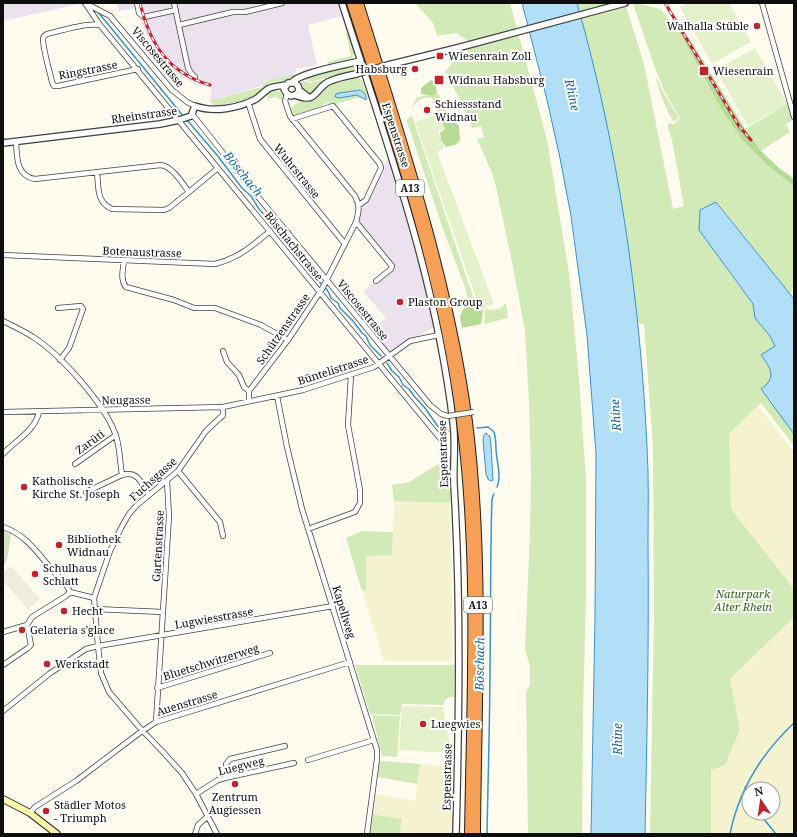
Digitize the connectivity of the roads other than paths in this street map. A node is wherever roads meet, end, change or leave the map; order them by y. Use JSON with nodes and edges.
{"nodes":[{"id":1,"x":137,"y":3,"type":"edge"},
{"id":2,"x":174,"y":3,"type":"edge"},
{"id":3,"x":282,"y":3,"type":"edge"},
{"id":4,"x":342,"y":3,"type":"edge"},
{"id":5,"x":351,"y":3,"type":"edge"},
{"id":6,"x":359,"y":3,"type":"edge"},
{"id":7,"x":625,"y":3,"type":"edge"},
{"id":8,"x":762,"y":3,"type":"edge"},
{"id":9,"x":87,"y":4,"type":"edge"},
{"id":10,"x":176,"y":10,"type":"junction"},
{"id":11,"x":110,"y":16,"type":"joint"},
{"id":12,"x":100,"y":24,"type":"junction"},
{"id":13,"x":179,"y":25,"type":"junction"},
{"id":14,"x":360,"y":61,"type":"junction"},
{"id":15,"x":138,"y":70,"type":"junction"},
{"id":16,"x":195,"y":77,"type":"dead end"},
{"id":17,"x":296,"y":86,"type":"junction"},
{"id":18,"x":286,"y":90,"type":"junction"},
{"id":19,"x":294,"y":96,"type":"junction"},
{"id":20,"x":309,"y":98,"type":"junction"},
{"id":21,"x":248,"y":102,"type":"junction"},
{"id":22,"x":286,"y":105,"type":"junction"},
{"id":23,"x":196,"y":106,"type":"junction"},
{"id":24,"x":191,"y":115,"type":"junction"},
{"id":25,"x":794,"y":117,"type":"edge"},
{"id":26,"x":292,"y":119,"type":"junction"},
{"id":27,"x":180,"y":120,"type":"junction"},
{"id":28,"x":16,"y":142,"type":"junction"},
{"id":29,"x":3,"y":143,"type":"edge"},
{"id":30,"x":218,"y":168,"type":"junction"},
{"id":31,"x":97,"y":173,"type":"junction"},
{"id":32,"x":189,"y":192,"type":"junction"},
{"id":33,"x":359,"y":205,"type":"junction"},
{"id":34,"x":356,"y":222,"type":"junction"},
{"id":35,"x":270,"y":231,"type":"junction"},
{"id":36,"x":345,"y":244,"type":"junction"},
{"id":37,"x":3,"y":255,"type":"edge"},
{"id":38,"x":124,"y":261,"type":"junction"},
{"id":39,"x":327,"y":281,"type":"junction"},
{"id":40,"x":376,"y":281,"type":"dead end"},
{"id":41,"x":321,"y":290,"type":"junction"},
{"id":42,"x":58,"y":308,"type":"dead end"},
{"id":43,"x":3,"y":322,"type":"edge"},
{"id":44,"x":439,"y":335,"type":"junction"},
{"id":45,"x":288,"y":340,"type":"junction"},
{"id":46,"x":223,"y":351,"type":"dead end"},
{"id":47,"x":388,"y":356,"type":"junction"},
{"id":48,"x":60,"y":360,"type":"junction"},
{"id":49,"x":379,"y":364,"type":"junction"},
{"id":50,"x":351,"y":375,"type":"junction"},
{"id":51,"x":249,"y":391,"type":"junction"},
{"id":52,"x":278,"y":396,"type":"junction"},
{"id":53,"x":249,"y":401,"type":"junction"},
{"id":54,"x":223,"y":407,"type":"junction"},
{"id":55,"x":103,"y":410,"type":"junction"},
{"id":56,"x":3,"y":412,"type":"edge"},
{"id":57,"x":39,"y":412,"type":"junction"},
{"id":58,"x":474,"y":412,"type":"dead end"},
{"id":59,"x":116,"y":435,"type":"junction"},
{"id":60,"x":444,"y":443,"type":"dead end"},
{"id":61,"x":3,"y":454,"type":"edge"},
{"id":62,"x":75,"y":464,"type":"dead end"},
{"id":63,"x":178,"y":471,"type":"junction"},
{"id":64,"x":122,"y":475,"type":"junction"},
{"id":65,"x":168,"y":481,"type":"junction"},
{"id":66,"x":86,"y":492,"type":"dead end"},
{"id":67,"x":149,"y":495,"type":"junction"},
{"id":68,"x":3,"y":527,"type":"edge"},
{"id":69,"x":308,"y":529,"type":"junction"},
{"id":70,"x":223,"y":536,"type":"dead end"},
{"id":71,"x":70,"y":592,"type":"junction"},
{"id":72,"x":94,"y":598,"type":"junction"},
{"id":73,"x":333,"y":606,"type":"junction"},
{"id":74,"x":95,"y":609,"type":"junction"},
{"id":75,"x":163,"y":612,"type":"junction"},
{"id":76,"x":27,"y":625,"type":"junction"},
{"id":77,"x":3,"y":632,"type":"edge"},
{"id":78,"x":162,"y":636,"type":"junction"},
{"id":79,"x":98,"y":646,"type":"junction"},
{"id":80,"x":270,"y":653,"type":"dead end"},
{"id":81,"x":350,"y":662,"type":"junction"},
{"id":82,"x":3,"y":666,"type":"edge"},
{"id":83,"x":157,"y":688,"type":"junction"},
{"id":84,"x":3,"y":711,"type":"edge"},
{"id":85,"x":470,"y":716,"type":"junction"},
{"id":86,"x":156,"y":722,"type":"junction"},
{"id":87,"x":142,"y":731,"type":"junction"},
{"id":88,"x":374,"y":740,"type":"junction"},
{"id":89,"x":285,"y":746,"type":"dead end"},
{"id":90,"x":308,"y":760,"type":"dead end"},
{"id":91,"x":294,"y":762,"type":"dead end"},
{"id":92,"x":225,"y":778,"type":"junction"},
{"id":93,"x":196,"y":794,"type":"junction"},
{"id":94,"x":3,"y":799,"type":"edge"},
{"id":95,"x":30,"y":813,"type":"junction"},
{"id":96,"x":207,"y":817,"type":"junction"},
{"id":97,"x":57,"y":834,"type":"edge"},
{"id":98,"x":195,"y":834,"type":"edge"},
{"id":99,"x":217,"y":834,"type":"edge"},
{"id":100,"x":367,"y":834,"type":"edge"},
{"id":101,"x":456,"y":834,"type":"edge"},
{"id":102,"x":465,"y":834,"type":"edge"},
{"id":103,"x":469,"y":834,"type":"edge"},
{"id":104,"x":476,"y":834,"type":"edge"}],
"edges":[{"from":1,"to":10,"type":"street"},
{"from":2,"to":10,"type":"street"},
{"from":3,"to":13,"type":"street"},
{"from":4,"to":14,"type":"street","name":"Espenstrasse"},
{"from":5,"to":85,"type":"highway","number":"A13"},
{"from":6,"to":104,"type":"highway","number":"A13"},
{"from":7,"to":20,"type":"street","bridge":true},
{"from":8,"to":25,"type":"street"},
{"from":9,"to":11,"type":"street","name":"Böschachstrasse"},
{"from":9,"to":12,"type":"street","name":"Böschachstrasse"},
{"from":10,"to":13,"type":"street"},
{"from":11,"to":23,"type":"street","name":"Viscosestrasse"},
{"from":12,"to":15,"type":"street","name":"Böschachstrasse"},
{"from":12,"to":15,"type":"street","name":"Ringstrasse"},
{"from":13,"to":16,"type":"street"},
{"from":14,"to":17,"type":"street"},
{"from":14,"to":44,"type":"street","name":"Espenstrasse"},
{"from":15,"to":27,"type":"street","name":"Böschachstrasse"},
{"from":17,"to":18,"type":"street"},
{"from":17,"to":19,"type":"street"},
{"from":17,"to":20,"type":"street"},
{"from":18,"to":19,"type":"street"},
{"from":18,"to":21,"type":"street"},
{"from":18,"to":22,"type":"street"},
{"from":19,"to":20,"type":"street"},
{"from":19,"to":22,"type":"street"},
{"from":21,"to":23,"type":"street"},
{"from":21,"to":36,"type":"street","name":"Wuhrstrasse"},
{"from":22,"to":26,"type":"street"},
{"from":23,"to":24,"type":"street","name":"Rheinstrasse"},
{"from":24,"to":27,"type":"street","name":"Rheinstrasse"},
{"from":24,"to":39,"type":"street","name":"Viscosestrasse"},
{"from":26,"to":33,"type":"street"},
{"from":26,"to":33,"type":"street"},
{"from":27,"to":28,"type":"street","name":"Rheinstrasse"},
{"from":27,"to":30,"type":"street","name":"Böschachstrasse"},
{"from":28,"to":29,"type":"street","name":"Rheinstrasse"},
{"from":28,"to":31,"type":"street"},
{"from":30,"to":32,"type":"street"},
{"from":30,"to":35,"type":"street","name":"Böschachstrasse"},
{"from":31,"to":32,"type":"street"},
{"from":31,"to":32,"type":"street"},
{"from":33,"to":34,"type":"street","name":"Schützenstrasse"},
{"from":34,"to":36,"type":"street","name":"Schützenstrasse"},
{"from":34,"to":40,"type":"street"},
{"from":35,"to":38,"type":"street","name":"Botenaustrasse"},
{"from":35,"to":41,"type":"street","name":"Böschachstrasse"},
{"from":36,"to":39,"type":"street","name":"Schützenstrasse"},
{"from":37,"to":38,"type":"street","name":"Botenaustrasse"},
{"from":38,"to":45,"type":"street"},
{"from":39,"to":41,"type":"street","name":"Schützenstrasse"},
{"from":39,"to":47,"type":"street","name":"Viscosestrasse"},
{"from":41,"to":45,"type":"street","name":"Schützenstrasse"},
{"from":41,"to":49,"type":"street","name":"Böschachstrasse"},
{"from":42,"to":48,"type":"street"},
{"from":43,"to":48,"type":"street"},
{"from":44,"to":47,"type":"street","name":"Büntelistrasse"},
{"from":44,"to":101,"type":"street","name":"Espenstrasse"},
{"from":45,"to":51,"type":"street","name":"Schützenstrasse"},
{"from":46,"to":51,"type":"street"},
{"from":47,"to":49,"type":"street","name":"Büntelistrasse"},
{"from":47,"to":58,"type":"street","name":"Viscosestrasse","bridge":true},
{"from":48,"to":55,"type":"street"},
{"from":49,"to":50,"type":"street","name":"Büntelistrasse"},
{"from":49,"to":60,"type":"street","name":"Böschachstrasse"},
{"from":50,"to":52,"type":"street","name":"Büntelistrasse"},
{"from":50,"to":69,"type":"street"},
{"from":51,"to":53,"type":"street"},
{"from":52,"to":53,"type":"street","name":"Büntelistrasse"},
{"from":52,"to":69,"type":"street","name":"Kapellweg"},
{"from":53,"to":54,"type":"street","name":"Neugasse"},
{"from":54,"to":55,"type":"street","name":"Neugasse"},
{"from":54,"to":63,"type":"street","name":"Fuchsgasse"},
{"from":55,"to":57,"type":"street","name":"Neugasse"},
{"from":55,"to":59,"type":"street"},
{"from":56,"to":57,"type":"street","name":"Neugasse"},
{"from":57,"to":61,"type":"street"},
{"from":59,"to":62,"type":"street","name":"Zarüti"},
{"from":59,"to":64,"type":"street"},
{"from":63,"to":65,"type":"street","name":"Fuchsgasse"},
{"from":63,"to":70,"type":"street"},
{"from":64,"to":66,"type":"street"},
{"from":64,"to":67,"type":"street"},
{"from":65,"to":67,"type":"street","name":"Fuchsgasse"},
{"from":65,"to":75,"type":"street","name":"Gartenstrasse"},
{"from":67,"to":72,"type":"street","name":"Fuchsgasse"},
{"from":68,"to":71,"type":"street"},
{"from":69,"to":73,"type":"street","name":"Kapellweg"},
{"from":71,"to":72,"type":"street"},
{"from":71,"to":76,"type":"street"},
{"from":72,"to":74,"type":"street","name":"Fuchsgasse"},
{"from":73,"to":78,"type":"street","name":"Lugwiesstrasse"},
{"from":73,"to":81,"type":"street","name":"Kapellweg"},
{"from":74,"to":75,"type":"street"},
{"from":74,"to":79,"type":"street","name":"Fuchsgasse"},
{"from":75,"to":78,"type":"street","name":"Gartenstrasse"},
{"from":76,"to":77,"type":"street"},
{"from":76,"to":82,"type":"street"},
{"from":78,"to":79,"type":"street","name":"Lugwiesstrasse"},
{"from":78,"to":83,"type":"street","name":"Gartenstrasse"},
{"from":79,"to":84,"type":"street"},
{"from":79,"to":87,"type":"street","name":"Fuchsgasse"},
{"from":80,"to":83,"type":"street","name":"Bluetschwitzerweg"},
{"from":81,"to":86,"type":"street","name":"Auenstrasse"},
{"from":81,"to":88,"type":"street","name":"Kapellweg"},
{"from":83,"to":86,"type":"street","name":"Gartenstrasse"},
{"from":85,"to":102,"type":"highway","number":"A13"},
{"from":85,"to":103,"type":"highway","number":"A13"},
{"from":86,"to":87,"type":"street","name":"Auenstrasse"},
{"from":87,"to":93,"type":"street","name":"Fuchsgasse"},
{"from":87,"to":95,"type":"street","name":"Auenstrasse"},
{"from":88,"to":90,"type":"street"},
{"from":88,"to":100,"type":"street","name":"Kapellweg"},
{"from":89,"to":92,"type":"street"},
{"from":91,"to":92,"type":"street","name":"Luegweg"},
{"from":92,"to":93,"type":"street","name":"Luegweg"},
{"from":93,"to":96,"type":"street","name":"Fuchsgasse"},
{"from":94,"to":95,"type":"main road"},
{"from":95,"to":97,"type":"main road"},
{"from":96,"to":98,"type":"street"},
{"from":96,"to":99,"type":"street","name":"Fuchsgasse"}]}
